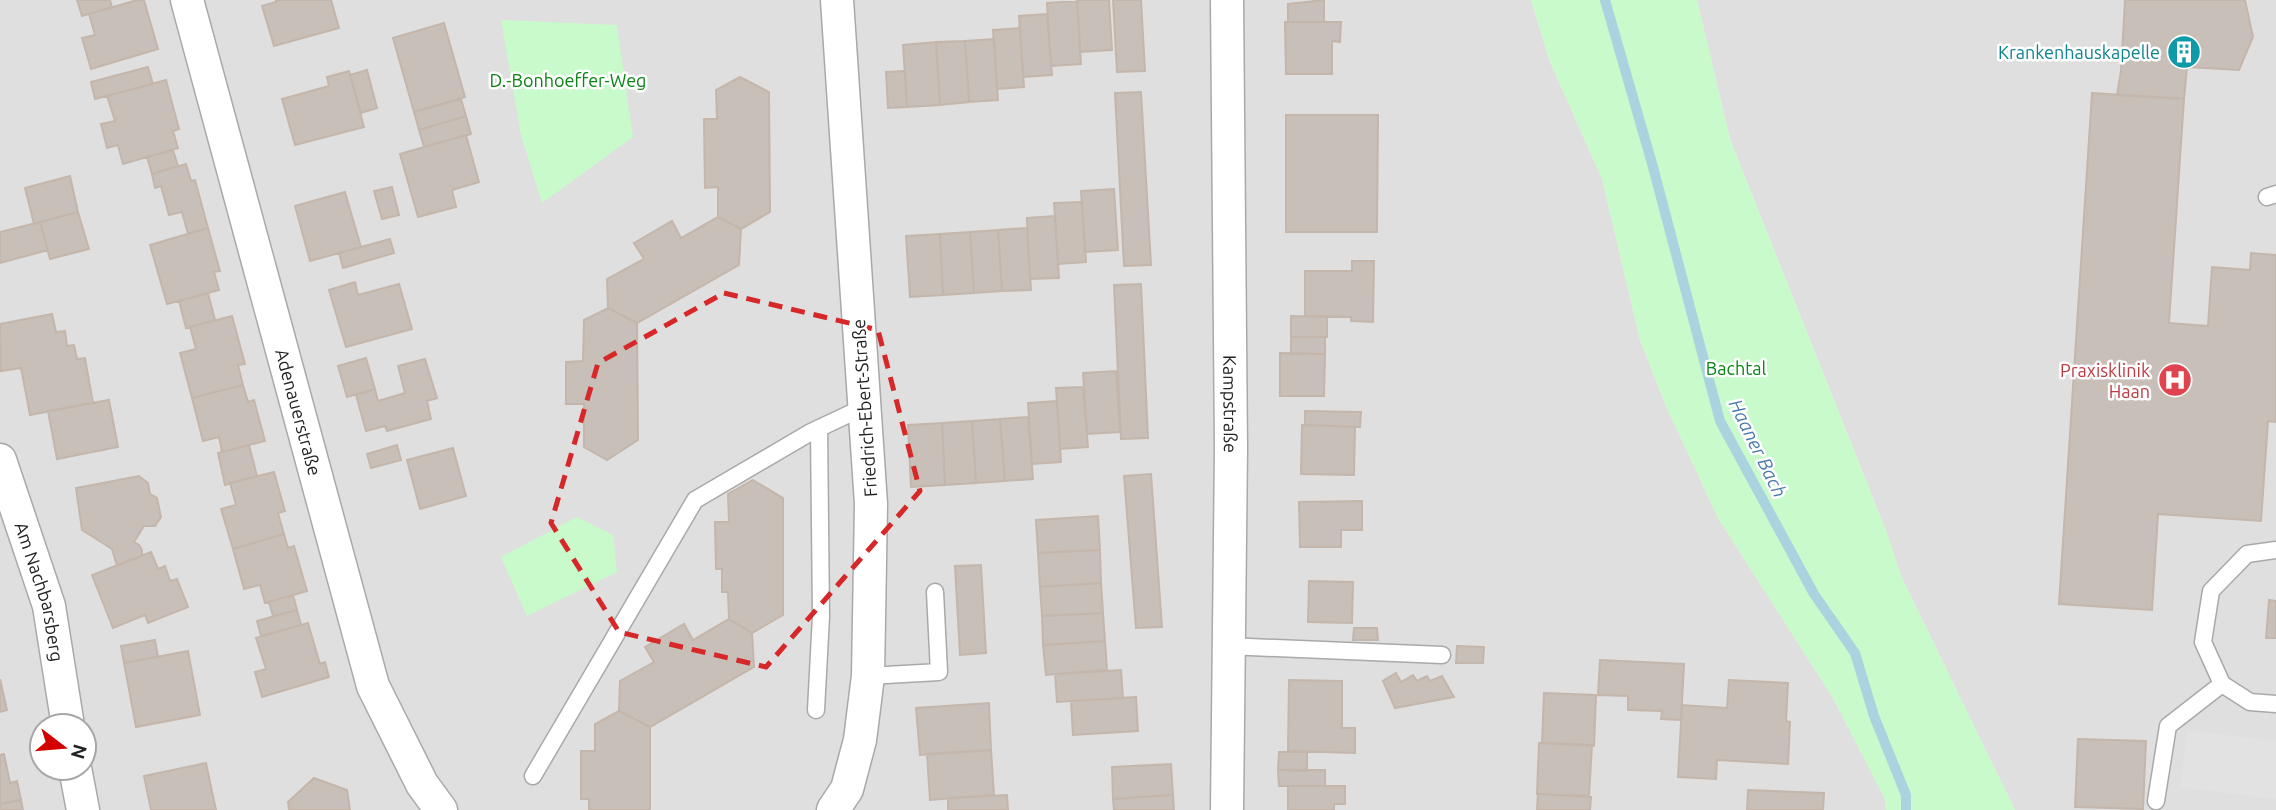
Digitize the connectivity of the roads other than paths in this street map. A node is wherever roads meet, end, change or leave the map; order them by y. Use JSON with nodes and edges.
{"nodes":[{"id":1,"x":187,"y":0,"type":"edge"},
{"id":2,"x":837,"y":0,"type":"edge"},
{"id":3,"x":1227,"y":0,"type":"edge"},
{"id":4,"x":864,"y":407,"type":"junction"},
{"id":5,"x":819,"y":428,"type":"junction"},
{"id":6,"x":0,"y":460,"type":"edge"},
{"id":7,"x":2276,"y":550,"type":"edge"},
{"id":8,"x":935,"y":592,"type":"dead end"},
{"id":9,"x":1227,"y":646,"type":"junction"},
{"id":10,"x":1442,"y":655,"type":"dead end"},
{"id":11,"x":869,"y":676,"type":"junction"},
{"id":12,"x":2222,"y":684,"type":"junction"},
{"id":13,"x":2276,"y":704,"type":"edge"},
{"id":14,"x":816,"y":710,"type":"dead end"},
{"id":15,"x":66,"y":712,"type":"edge"},
{"id":16,"x":533,"y":776,"type":"dead end"},
{"id":17,"x":78,"y":782,"type":"edge"},
{"id":18,"x":2156,"y":801,"type":"dead end"},
{"id":19,"x":83,"y":810,"type":"edge"},
{"id":20,"x":442,"y":810,"type":"edge"},
{"id":21,"x":833,"y":810,"type":"edge"},
{"id":22,"x":1227,"y":810,"type":"edge"}],
"edges":[{"from":1,"to":20,"type":"street","name":"Adenauerstraße"},
{"from":2,"to":4,"type":"street","name":"Friedrich-Ebert-Straße"},
{"from":3,"to":9,"type":"street","name":"Kampstraße"},
{"from":4,"to":5,"type":"lane"},
{"from":4,"to":11,"type":"street","name":"Friedrich-Ebert-Straße"},
{"from":5,"to":14,"type":"lane"},
{"from":5,"to":16,"type":"lane"},
{"from":6,"to":15,"type":"street","name":"Am Nachbarsberg"},
{"from":7,"to":12,"type":"lane"},
{"from":8,"to":11,"type":"lane"},
{"from":9,"to":10,"type":"lane"},
{"from":9,"to":22,"type":"street","name":"Kampstraße"},
{"from":11,"to":21,"type":"street","name":"Friedrich-Ebert-Straße"},
{"from":12,"to":13,"type":"lane"},
{"from":12,"to":18,"type":"lane"},
{"from":17,"to":19,"type":"street"}]}
